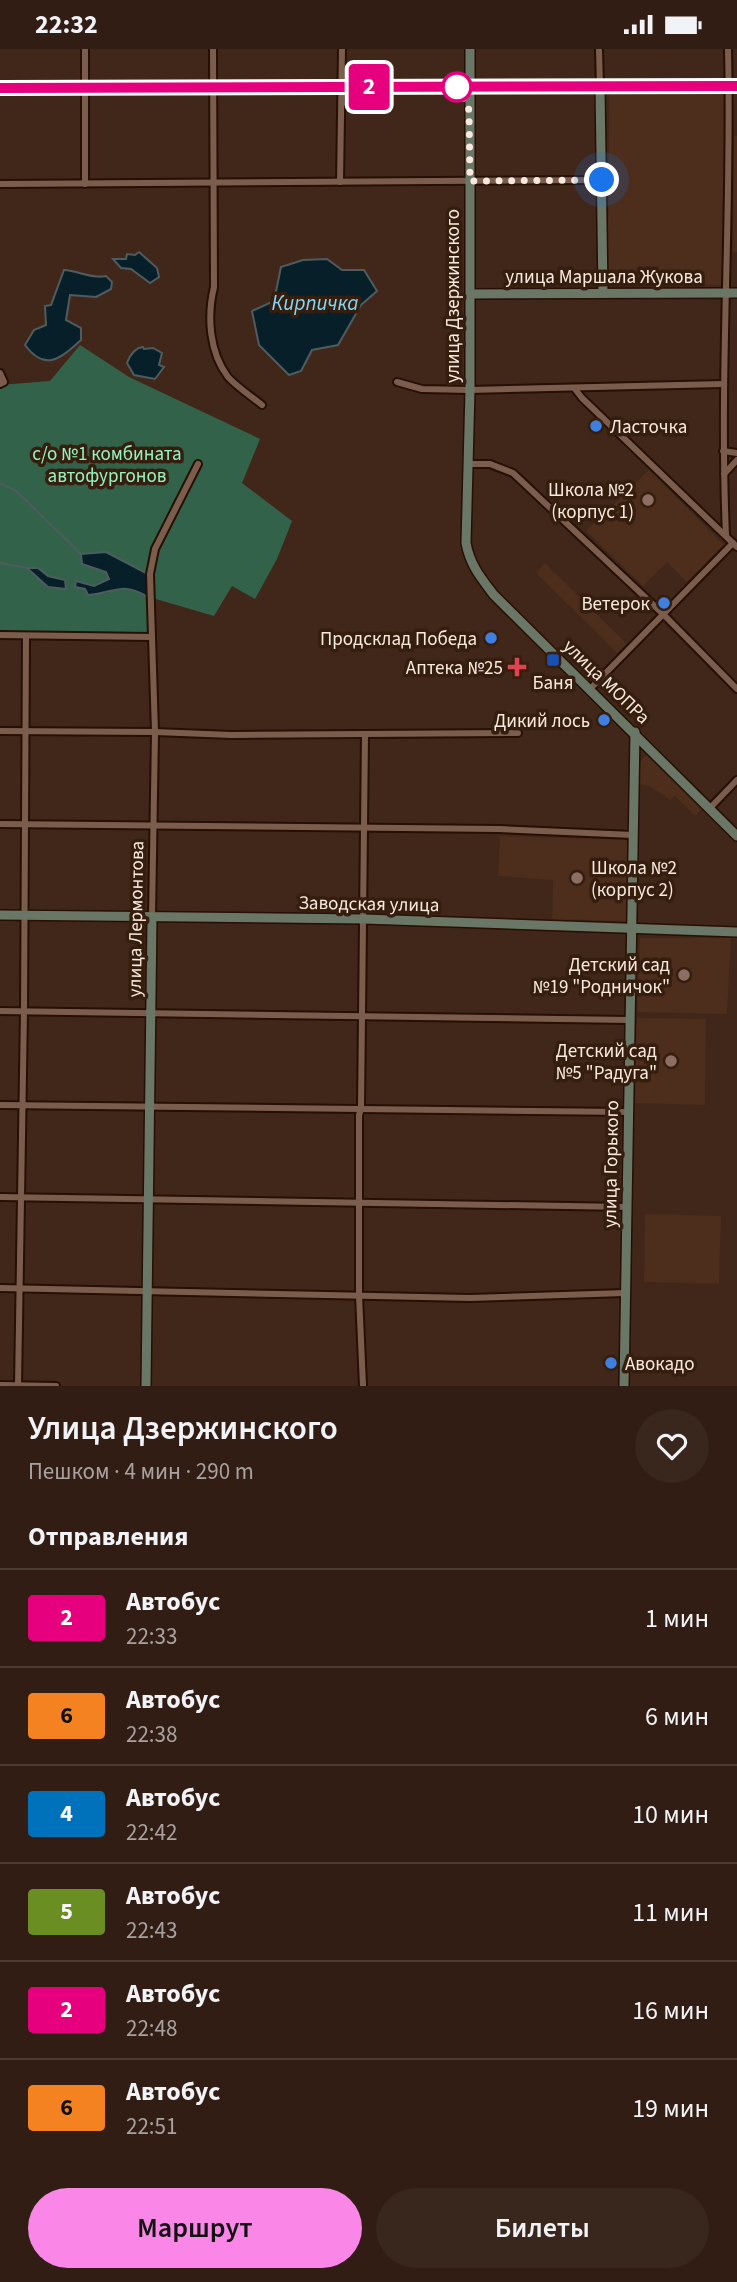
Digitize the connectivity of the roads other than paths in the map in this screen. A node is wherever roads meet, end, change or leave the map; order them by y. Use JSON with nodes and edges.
{"nodes":[{"id":1,"x":85,"y":49,"type":"edge"},
{"id":2,"x":213,"y":49,"type":"edge"},
{"id":3,"x":342,"y":49,"type":"edge"},
{"id":4,"x":470,"y":49,"type":"edge"},
{"id":5,"x":600,"y":49,"type":"edge"},
{"id":6,"x":727,"y":49,"type":"edge"},
{"id":7,"x":469,"y":86,"type":"junction"},
{"id":8,"x":733,"y":86,"type":"edge"},
{"id":9,"x":214,"y":87,"type":"junction"},
{"id":10,"x":342,"y":87,"type":"junction"},
{"id":11,"x":600,"y":87,"type":"junction"},
{"id":12,"x":0,"y":88,"type":"edge"},
{"id":13,"x":85,"y":88,"type":"junction"},
{"id":14,"x":602,"y":180,"type":"junction"},
{"id":15,"x":470,"y":181,"type":"junction"},
{"id":16,"x":340,"y":182,"type":"junction"},
{"id":17,"x":213,"y":183,"type":"junction"},
{"id":18,"x":0,"y":184,"type":"edge"},
{"id":19,"x":85,"y":184,"type":"junction"},
{"id":20,"x":603,"y":293,"type":"junction"},
{"id":21,"x":732,"y":293,"type":"edge"},
{"id":22,"x":470,"y":295,"type":"junction"},
{"id":23,"x":0,"y":373,"type":"edge"},
{"id":24,"x":397,"y":382,"type":"dead end"},
{"id":25,"x":2,"y":383,"type":"edge"},
{"id":26,"x":723,"y":384,"type":"junction"},
{"id":27,"x":575,"y":389,"type":"junction"},
{"id":28,"x":470,"y":390,"type":"junction"},
{"id":29,"x":262,"y":405,"type":"dead end"},
{"id":30,"x":723,"y":451,"type":"junction"},
{"id":31,"x":737,"y":453,"type":"edge"},
{"id":32,"x":737,"y":460,"type":"edge"},
{"id":33,"x":198,"y":464,"type":"dead end"},
{"id":34,"x":468,"y":464,"type":"junction"},
{"id":35,"x":723,"y":475,"type":"junction"},
{"id":36,"x":726,"y":535,"type":"junction"},
{"id":37,"x":466,"y":543,"type":"joint"},
{"id":38,"x":735,"y":545,"type":"edge"},
{"id":39,"x":663,"y":614,"type":"junction"},
{"id":40,"x":0,"y":635,"type":"edge"},
{"id":41,"x":26,"y":635,"type":"junction"},
{"id":42,"x":152,"y":637,"type":"junction"},
{"id":43,"x":590,"y":689,"type":"junction"},
{"id":44,"x":737,"y":689,"type":"edge"},
{"id":45,"x":0,"y":731,"type":"edge"},
{"id":46,"x":27,"y":732,"type":"junction"},
{"id":47,"x":155,"y":732,"type":"junction"},
{"id":48,"x":635,"y":732,"type":"junction"},
{"id":49,"x":518,"y":733,"type":"dead end"},
{"id":50,"x":365,"y":734,"type":"junction"},
{"id":51,"x":737,"y":781,"type":"edge"},
{"id":52,"x":709,"y":809,"type":"junction"},
{"id":53,"x":0,"y":824,"type":"edge"},
{"id":54,"x":25,"y":824,"type":"junction"},
{"id":55,"x":154,"y":826,"type":"junction"},
{"id":56,"x":365,"y":828,"type":"junction"},
{"id":57,"x":633,"y":835,"type":"junction"},
{"id":58,"x":737,"y":836,"type":"edge"},
{"id":59,"x":0,"y":915,"type":"edge"},
{"id":60,"x":24,"y":916,"type":"junction"},
{"id":61,"x":152,"y":917,"type":"junction"},
{"id":62,"x":364,"y":919,"type":"junction"},
{"id":63,"x":632,"y":927,"type":"junction"},
{"id":64,"x":737,"y":932,"type":"edge"},
{"id":65,"x":0,"y":1011,"type":"edge"},
{"id":66,"x":24,"y":1011,"type":"junction"},
{"id":67,"x":150,"y":1013,"type":"junction"},
{"id":68,"x":360,"y":1016,"type":"junction"},
{"id":69,"x":630,"y":1020,"type":"junction"},
{"id":70,"x":0,"y":1105,"type":"edge"},
{"id":71,"x":22,"y":1105,"type":"junction"},
{"id":72,"x":150,"y":1105,"type":"junction"},
{"id":73,"x":361,"y":1109,"type":"junction"},
{"id":74,"x":628,"y":1112,"type":"junction"},
{"id":75,"x":0,"y":1197,"type":"edge"},
{"id":76,"x":19,"y":1197,"type":"junction"},
{"id":77,"x":148,"y":1200,"type":"junction"},
{"id":78,"x":359,"y":1202,"type":"junction"},
{"id":79,"x":627,"y":1207,"type":"junction"},
{"id":80,"x":0,"y":1288,"type":"edge"},
{"id":81,"x":20,"y":1288,"type":"junction"},
{"id":82,"x":147,"y":1292,"type":"junction"},
{"id":83,"x":625,"y":1293,"type":"junction"},
{"id":84,"x":359,"y":1295,"type":"junction"},
{"id":85,"x":0,"y":1385,"type":"edge"},
{"id":86,"x":18,"y":1385,"type":"edge"},
{"id":87,"x":56,"y":1386,"type":"edge"},
{"id":88,"x":146,"y":1386,"type":"edge"},
{"id":89,"x":363,"y":1386,"type":"edge"},
{"id":90,"x":624,"y":1386,"type":"edge"}],
"edges":[{"from":1,"to":13,"type":"street"},
{"from":2,"to":9,"type":"street"},
{"from":3,"to":10,"type":"street"},
{"from":4,"to":7,"type":"street","name":"улица Дзержинского"},
{"from":5,"to":11,"type":"street"},
{"from":6,"to":8,"type":"street"},
{"from":7,"to":10,"type":"street"},
{"from":7,"to":11,"type":"street"},
{"from":7,"to":15,"type":"street","name":"улица Дзержинского"},
{"from":8,"to":11,"type":"street"},
{"from":8,"to":21,"type":"street"},
{"from":9,"to":10,"type":"street"},
{"from":9,"to":13,"type":"street"},
{"from":9,"to":17,"type":"street"},
{"from":10,"to":16,"type":"street"},
{"from":11,"to":14,"type":"street"},
{"from":12,"to":13,"type":"street"},
{"from":13,"to":19,"type":"street"},
{"from":14,"to":15,"type":"street"},
{"from":14,"to":20,"type":"street"},
{"from":15,"to":16,"type":"street"},
{"from":15,"to":22,"type":"street","name":"улица Дзержинского"},
{"from":16,"to":17,"type":"street"},
{"from":17,"to":19,"type":"street"},
{"from":17,"to":29,"type":"street"},
{"from":18,"to":19,"type":"street"},
{"from":20,"to":21,"type":"street","name":"улица Маршала Жукова"},
{"from":20,"to":22,"type":"street","name":"улица Маршала Жукова"},
{"from":21,"to":26,"type":"street"},
{"from":22,"to":28,"type":"street","name":"улица Дзержинского"},
{"from":23,"to":25,"type":"street"},
{"from":24,"to":28,"type":"street"},
{"from":26,"to":27,"type":"street"},
{"from":26,"to":30,"type":"street"},
{"from":27,"to":28,"type":"street"},
{"from":27,"to":36,"type":"street"},
{"from":28,"to":34,"type":"street","name":"улица Дзержинского"},
{"from":30,"to":31,"type":"street"},
{"from":30,"to":35,"type":"street"},
{"from":32,"to":35,"type":"street"},
{"from":33,"to":42,"type":"street","name":"улица Лермонтова"},
{"from":34,"to":37,"type":"street","name":"улица Дзержинского"},
{"from":34,"to":39,"type":"street"},
{"from":35,"to":36,"type":"street"},
{"from":36,"to":38,"type":"street"},
{"from":37,"to":43,"type":"street","name":"улица МОПРа"},
{"from":38,"to":39,"type":"street"},
{"from":39,"to":43,"type":"street"},
{"from":39,"to":44,"type":"street"},
{"from":40,"to":41,"type":"street"},
{"from":41,"to":42,"type":"street"},
{"from":41,"to":46,"type":"street"},
{"from":42,"to":47,"type":"street","name":"улица Лермонтова"},
{"from":43,"to":48,"type":"street","name":"улица МОПРа"},
{"from":45,"to":46,"type":"street"},
{"from":46,"to":47,"type":"street"},
{"from":46,"to":54,"type":"street"},
{"from":47,"to":50,"type":"street"},
{"from":47,"to":55,"type":"street","name":"улица Лермонтова"},
{"from":48,"to":52,"type":"street","name":"улица МОПРа"},
{"from":48,"to":57,"type":"street","name":"улица Горького"},
{"from":49,"to":50,"type":"street"},
{"from":50,"to":56,"type":"street"},
{"from":51,"to":52,"type":"street"},
{"from":52,"to":58,"type":"street","name":"улица МОПРа"},
{"from":53,"to":54,"type":"street"},
{"from":54,"to":55,"type":"street"},
{"from":54,"to":60,"type":"street"},
{"from":55,"to":56,"type":"street"},
{"from":55,"to":61,"type":"street","name":"улица Лермонтова"},
{"from":56,"to":57,"type":"street"},
{"from":56,"to":62,"type":"street"},
{"from":57,"to":63,"type":"street","name":"улица Горького"},
{"from":59,"to":60,"type":"street","name":"Заводская улица"},
{"from":60,"to":61,"type":"street","name":"Заводская улица"},
{"from":60,"to":66,"type":"street"},
{"from":61,"to":62,"type":"street","name":"Заводская улица"},
{"from":61,"to":67,"type":"street","name":"улица Лермонтова"},
{"from":62,"to":63,"type":"street","name":"Заводская улица"},
{"from":62,"to":68,"type":"street"},
{"from":63,"to":64,"type":"street","name":"Заводская улица"},
{"from":63,"to":69,"type":"street","name":"улица Горького"},
{"from":65,"to":66,"type":"street"},
{"from":66,"to":67,"type":"street"},
{"from":66,"to":71,"type":"street"},
{"from":67,"to":68,"type":"street"},
{"from":67,"to":72,"type":"street","name":"улица Лермонтова"},
{"from":68,"to":69,"type":"street"},
{"from":68,"to":73,"type":"street"},
{"from":69,"to":74,"type":"street","name":"улица Горького"},
{"from":70,"to":71,"type":"street"},
{"from":71,"to":72,"type":"street"},
{"from":71,"to":76,"type":"street"},
{"from":72,"to":73,"type":"street"},
{"from":72,"to":77,"type":"street","name":"улица Лермонтова"},
{"from":73,"to":74,"type":"street"},
{"from":73,"to":78,"type":"street"},
{"from":74,"to":79,"type":"street","name":"улица Горького"},
{"from":75,"to":76,"type":"street"},
{"from":76,"to":77,"type":"street"},
{"from":76,"to":81,"type":"street"},
{"from":77,"to":78,"type":"street"},
{"from":77,"to":82,"type":"street","name":"улица Лермонтова"},
{"from":78,"to":79,"type":"street"},
{"from":78,"to":84,"type":"street"},
{"from":79,"to":83,"type":"street","name":"улица Горького"},
{"from":80,"to":81,"type":"street"},
{"from":81,"to":82,"type":"street"},
{"from":81,"to":86,"type":"street"},
{"from":82,"to":84,"type":"street"},
{"from":82,"to":88,"type":"street","name":"улица Лермонтова"},
{"from":83,"to":84,"type":"street"},
{"from":83,"to":90,"type":"street","name":"улица Горького"},
{"from":84,"to":89,"type":"street"},
{"from":85,"to":86,"type":"street"},
{"from":86,"to":87,"type":"street"}]}
